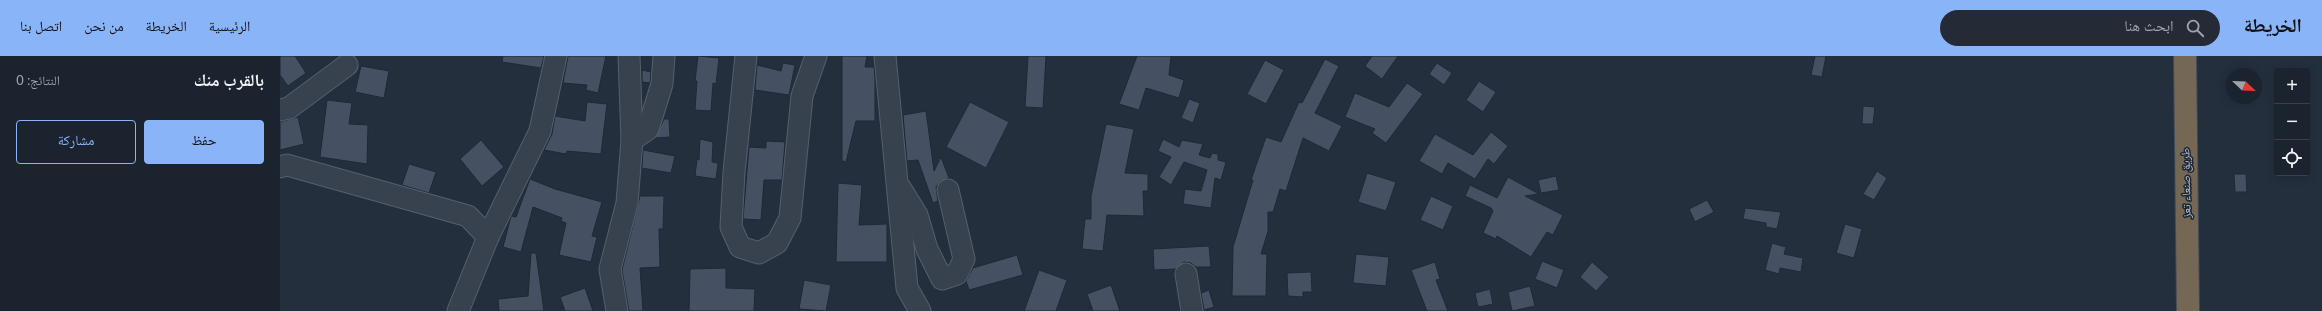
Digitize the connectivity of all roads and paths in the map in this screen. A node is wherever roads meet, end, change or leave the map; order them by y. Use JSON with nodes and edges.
{"nodes":[{"id":1,"x":556,"y":56,"type":"edge"},
{"id":2,"x":664,"y":56,"type":"edge"},
{"id":3,"x":746,"y":56,"type":"edge"},
{"id":4,"x":816,"y":56,"type":"edge"},
{"id":5,"x":885,"y":56,"type":"edge"},
{"id":6,"x":2185,"y":56,"type":"edge"},
{"id":7,"x":627,"y":61,"type":"edge"},
{"id":8,"x":347,"y":65,"type":"dead end"},
{"id":9,"x":280,"y":110,"type":"edge"},
{"id":10,"x":632,"y":140,"type":"junction"},
{"id":11,"x":280,"y":167,"type":"edge"},
{"id":12,"x":898,"y":185,"type":"junction"},
{"id":13,"x":948,"y":190,"type":"dead end"},
{"id":14,"x":488,"y":237,"type":"junction"},
{"id":15,"x":1186,"y":274,"type":"dead end"},
{"id":16,"x":458,"y":311,"type":"edge"},
{"id":17,"x":617,"y":311,"type":"edge"},
{"id":18,"x":920,"y":311,"type":"edge"},
{"id":19,"x":1192,"y":311,"type":"edge"},
{"id":20,"x":2188,"y":311,"type":"edge"}],
"edges":[{"from":1,"to":14,"type":"street"},
{"from":2,"to":10,"type":"street"},
{"from":3,"to":4,"type":"street"},
{"from":5,"to":12,"type":"street"},
{"from":6,"to":20,"type":"highway","name":"طريق صنعاء تعز"},
{"from":7,"to":10,"type":"street"},
{"from":8,"to":9,"type":"street"},
{"from":10,"to":17,"type":"street"},
{"from":11,"to":14,"type":"street"},
{"from":12,"to":13,"type":"street"},
{"from":12,"to":18,"type":"street"},
{"from":14,"to":16,"type":"street"},
{"from":15,"to":19,"type":"street"}]}
